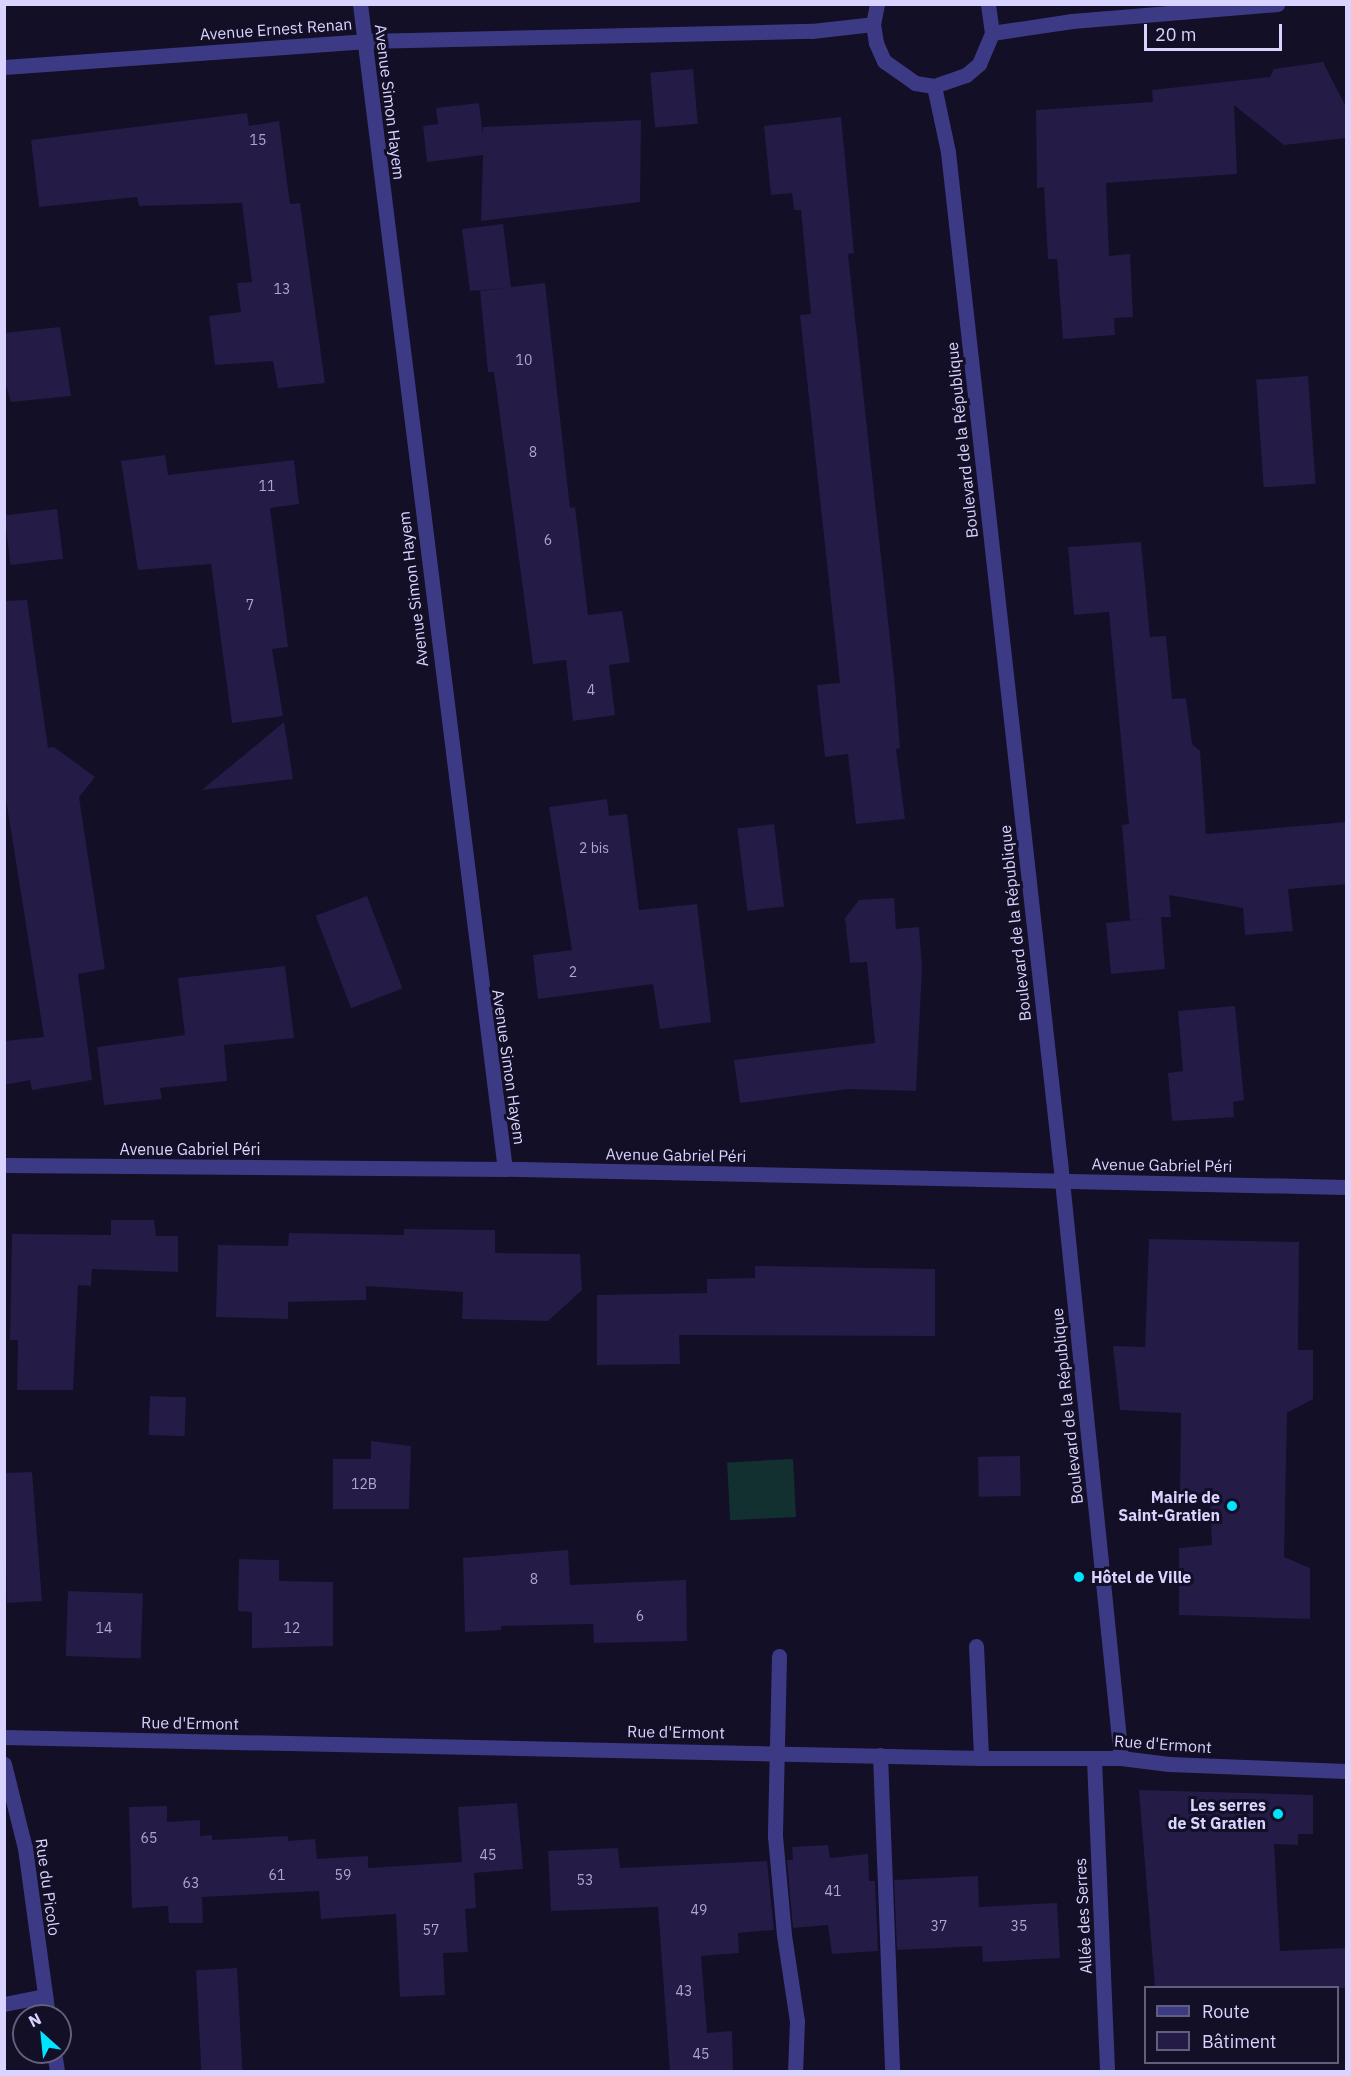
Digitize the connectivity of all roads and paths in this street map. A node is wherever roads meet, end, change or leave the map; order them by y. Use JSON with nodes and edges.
{"nodes":[{"id":1,"x":360,"y":4,"type":"edge"},
{"id":2,"x":877,"y":4,"type":"edge"},
{"id":3,"x":988,"y":4,"type":"edge"},
{"id":4,"x":1277,"y":4,"type":"edge"},
{"id":5,"x":873,"y":24,"type":"junction"},
{"id":6,"x":992,"y":33,"type":"junction"},
{"id":7,"x":364,"y":41,"type":"junction"},
{"id":8,"x":4,"y":67,"type":"edge"},
{"id":9,"x":934,"y":86,"type":"junction"},
{"id":10,"x":4,"y":1165,"type":"edge"},
{"id":11,"x":505,"y":1169,"type":"junction"},
{"id":12,"x":1062,"y":1181,"type":"junction"},
{"id":13,"x":1347,"y":1186,"type":"edge"},
{"id":14,"x":976,"y":1646,"type":"dead end"},
{"id":15,"x":779,"y":1656,"type":"dead end"},
{"id":16,"x":4,"y":1737,"type":"edge"},
{"id":17,"x":776,"y":1752,"type":"junction"},
{"id":18,"x":880,"y":1755,"type":"junction"},
{"id":19,"x":981,"y":1758,"type":"junction"},
{"id":20,"x":1121,"y":1758,"type":"junction"},
{"id":21,"x":1094,"y":1759,"type":"junction"},
{"id":22,"x":4,"y":1764,"type":"edge"},
{"id":23,"x":1347,"y":1771,"type":"edge"},
{"id":24,"x":45,"y":1996,"type":"junction"},
{"id":25,"x":4,"y":2004,"type":"edge"},
{"id":26,"x":46,"y":2004,"type":"edge"},
{"id":27,"x":795,"y":2072,"type":"edge"},
{"id":28,"x":892,"y":2072,"type":"edge"},
{"id":29,"x":1107,"y":2072,"type":"edge"}],
"edges":[{"from":1,"to":7,"type":"street","name":"Avenue Simon Hayem"},
{"from":2,"to":5,"type":"street"},
{"from":3,"to":6,"type":"street"},
{"from":4,"to":6,"type":"street"},
{"from":5,"to":7,"type":"street","name":"Avenue Ernest Renan"},
{"from":5,"to":9,"type":"street"},
{"from":6,"to":9,"type":"street"},
{"from":7,"to":8,"type":"street","name":"Avenue Ernest Renan"},
{"from":7,"to":11,"type":"street","name":"Avenue Simon Hayem"},
{"from":9,"to":12,"type":"street","name":"Boulevard de la République"},
{"from":10,"to":11,"type":"street","name":"Avenue Gabriel Péri"},
{"from":11,"to":12,"type":"street","name":"Avenue Gabriel Péri"},
{"from":12,"to":13,"type":"street","name":"Avenue Gabriel Péri"},
{"from":12,"to":20,"type":"street","name":"Boulevard de la République"},
{"from":14,"to":19,"type":"street"},
{"from":15,"to":17,"type":"street"},
{"from":16,"to":17,"type":"street","name":"Rue d'Ermont"},
{"from":17,"to":18,"type":"street","name":"Rue d'Ermont"},
{"from":17,"to":27,"type":"street"},
{"from":18,"to":19,"type":"street","name":"Rue d'Ermont"},
{"from":18,"to":28,"type":"street"},
{"from":19,"to":21,"type":"street","name":"Rue d'Ermont"},
{"from":20,"to":21,"type":"street","name":"Rue d'Ermont"},
{"from":20,"to":23,"type":"street","name":"Rue d'Ermont"},
{"from":21,"to":29,"type":"street","name":"Allée des Serres"},
{"from":22,"to":24,"type":"street","name":"Rue du Picolo"},
{"from":24,"to":25,"type":"street"},
{"from":24,"to":26,"type":"street","name":"Rue du Picolo"}]}
